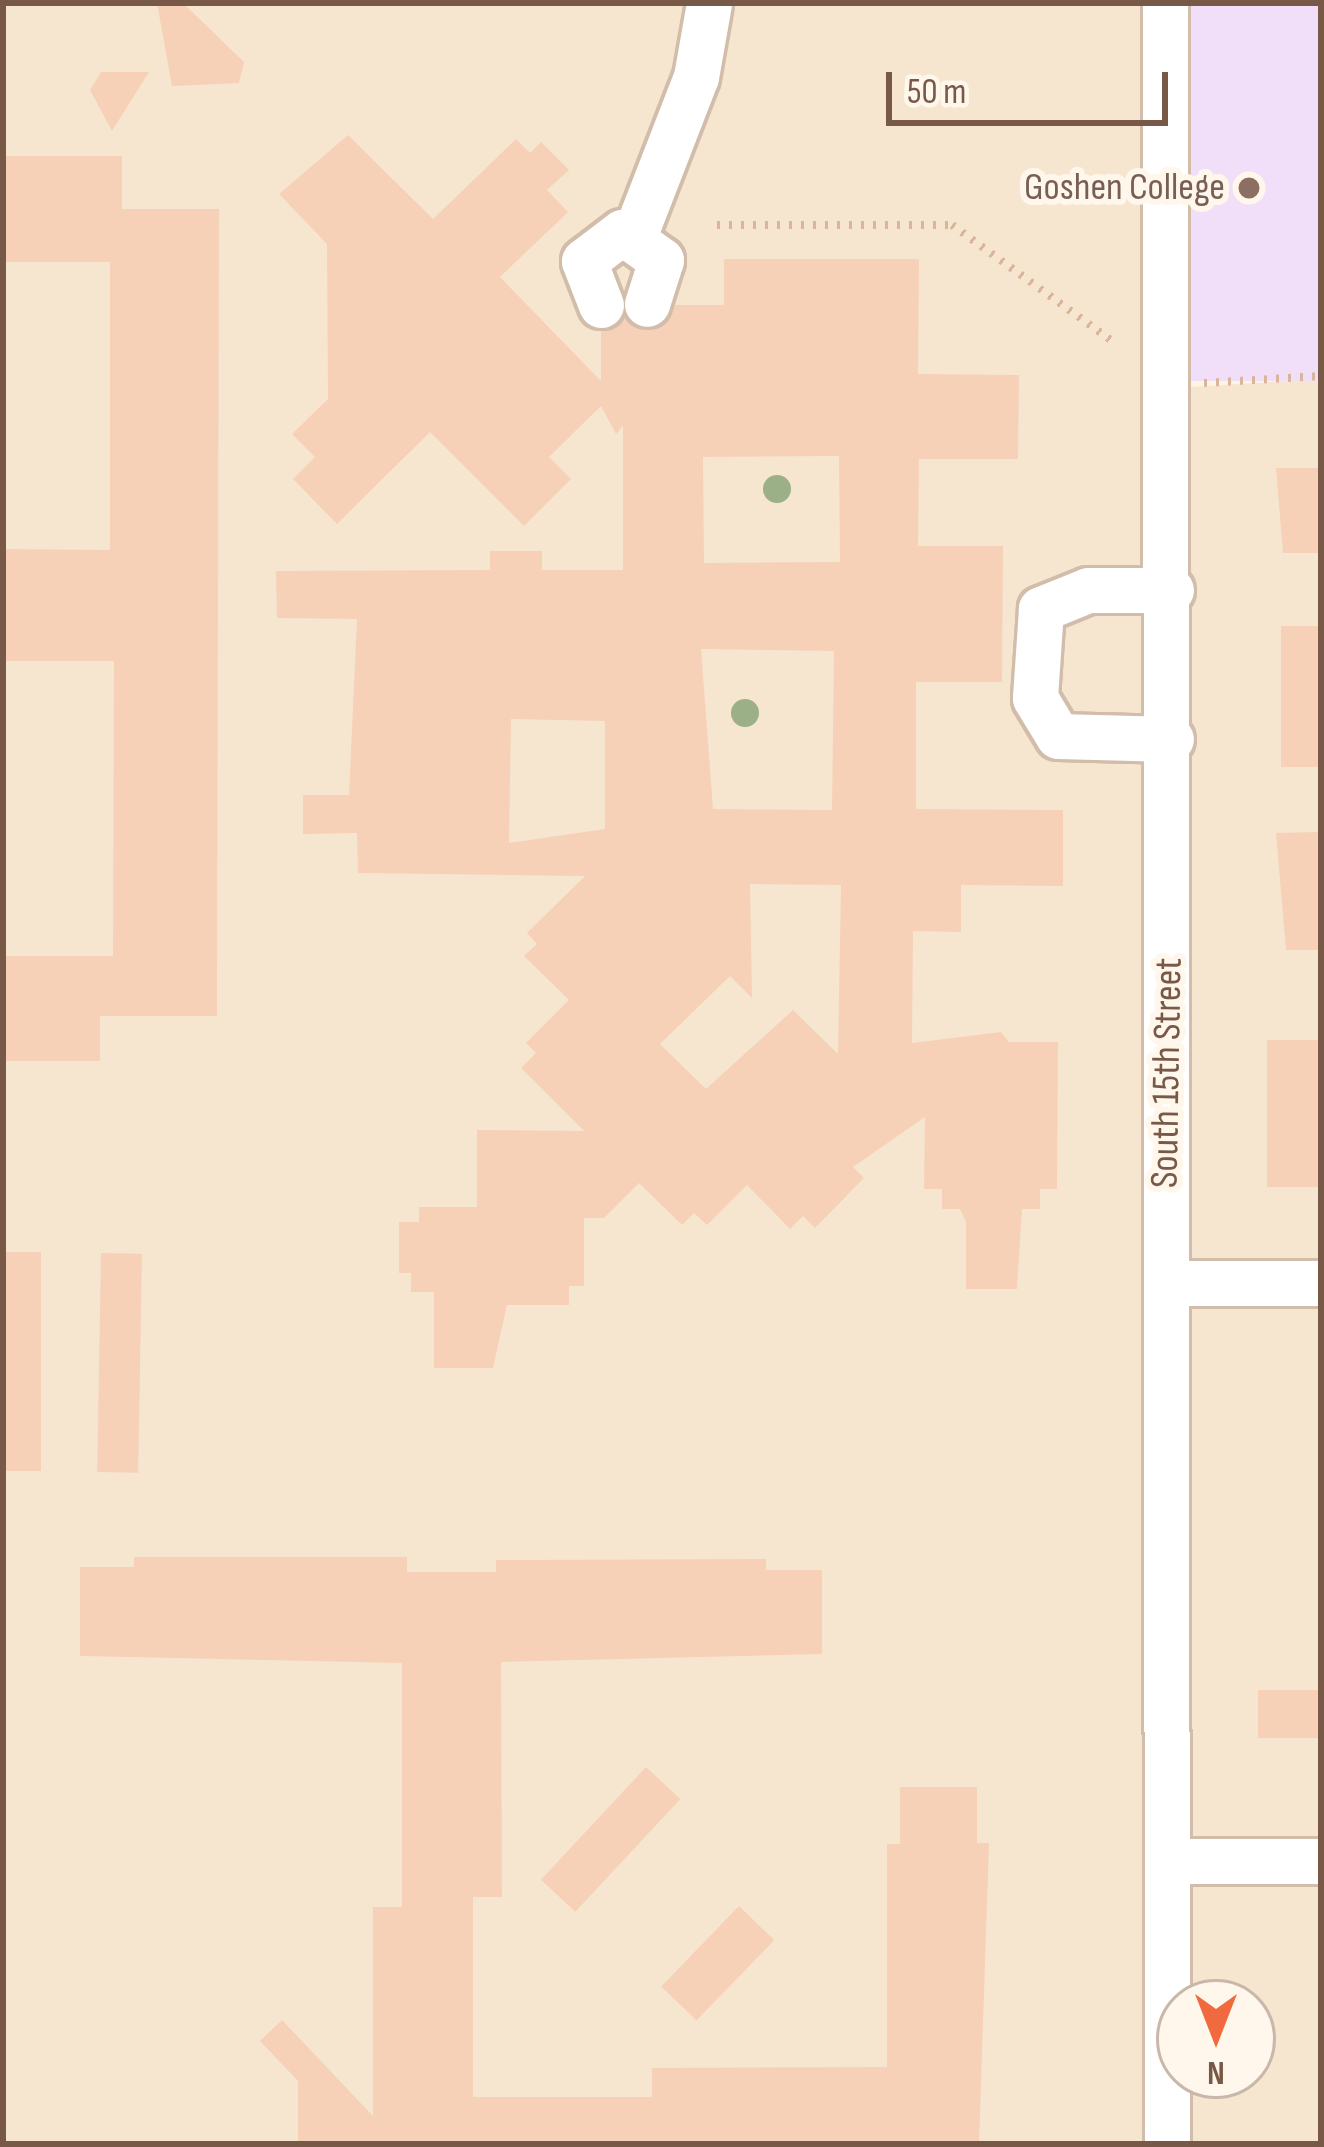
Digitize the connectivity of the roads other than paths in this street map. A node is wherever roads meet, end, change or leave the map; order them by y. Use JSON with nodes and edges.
{"nodes":[{"id":1,"x":709,"y":3,"type":"edge"},
{"id":2,"x":1165,"y":3,"type":"edge"},
{"id":3,"x":634,"y":234,"type":"junction"},
{"id":4,"x":647,"y":304,"type":"dead end"},
{"id":5,"x":601,"y":305,"type":"dead end"},
{"id":6,"x":1171,"y":590,"type":"junction"},
{"id":7,"x":1171,"y":739,"type":"junction"},
{"id":8,"x":1321,"y":1282,"type":"edge"},
{"id":9,"x":1166,"y":1283,"type":"junction"},
{"id":10,"x":1168,"y":1861,"type":"junction"},
{"id":11,"x":1321,"y":1861,"type":"edge"},
{"id":12,"x":1167,"y":2144,"type":"edge"}],
"edges":[{"from":1,"to":3,"type":"street"},
{"from":2,"to":6,"type":"street","name":"South 15th Street"},
{"from":3,"to":4,"type":"street"},
{"from":3,"to":5,"type":"street"},
{"from":6,"to":7,"type":"street","name":"South 15th Street"},
{"from":6,"to":7,"type":"street"},
{"from":7,"to":9,"type":"street","name":"South 15th Street"},
{"from":8,"to":9,"type":"street"},
{"from":9,"to":10,"type":"street","name":"South 15th Street"},
{"from":10,"to":11,"type":"street"},
{"from":10,"to":12,"type":"street","name":"South 15th Street"}]}
